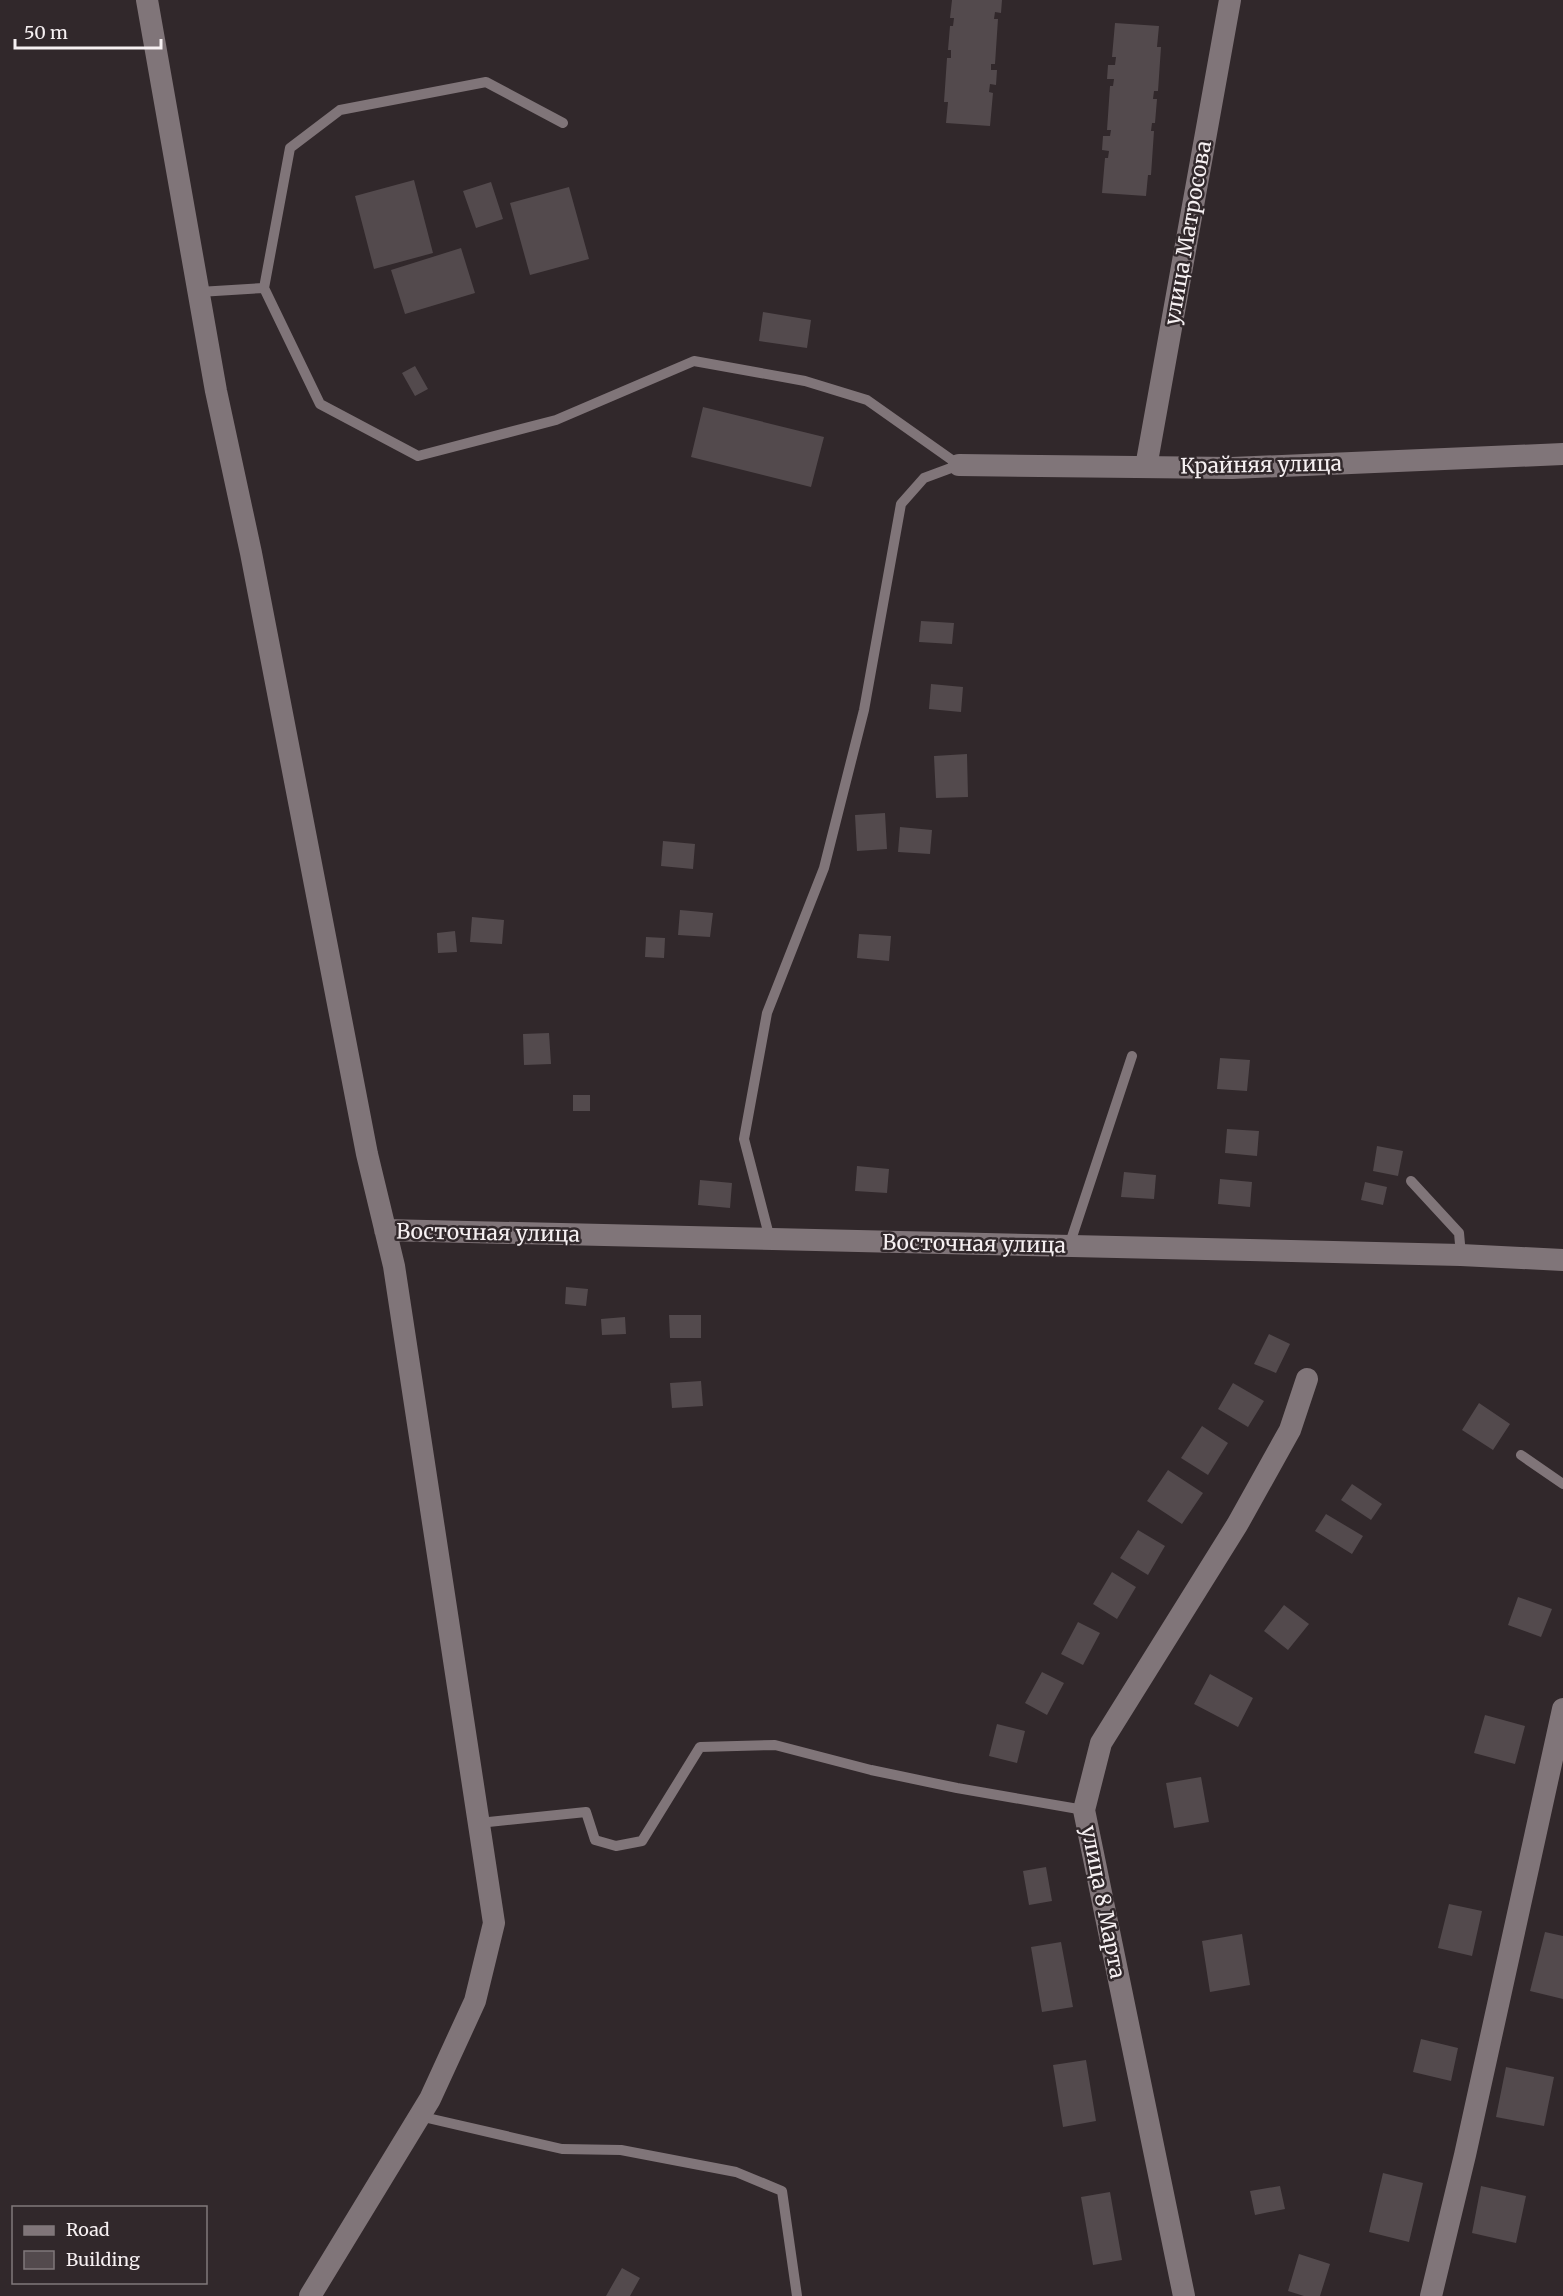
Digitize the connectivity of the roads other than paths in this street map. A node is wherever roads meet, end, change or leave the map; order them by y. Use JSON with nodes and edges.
{"nodes":[{"id":1,"x":147,"y":0,"type":"edge"},
{"id":2,"x":1230,"y":0,"type":"edge"},
{"id":3,"x":563,"y":123,"type":"dead end"},
{"id":4,"x":264,"y":288,"type":"junction"},
{"id":5,"x":199,"y":292,"type":"junction"},
{"id":6,"x":1563,"y":454,"type":"edge"},
{"id":7,"x":959,"y":465,"type":"junction"},
{"id":8,"x":1146,"y":467,"type":"junction"},
{"id":9,"x":1132,"y":1056,"type":"dead end"},
{"id":10,"x":1411,"y":1181,"type":"dead end"},
{"id":11,"x":385,"y":1230,"type":"junction"},
{"id":12,"x":770,"y":1239,"type":"junction"},
{"id":13,"x":1069,"y":1246,"type":"junction"},
{"id":14,"x":1461,"y":1255,"type":"junction"},
{"id":15,"x":1563,"y":1260,"type":"edge"},
{"id":16,"x":1307,"y":1379,"type":"dead end"},
{"id":17,"x":1521,"y":1455,"type":"dead end"},
{"id":18,"x":1563,"y":1484,"type":"edge"},
{"id":19,"x":1563,"y":1709,"type":"edge"},
{"id":20,"x":1084,"y":1810,"type":"junction"},
{"id":21,"x":479,"y":1822,"type":"junction"},
{"id":22,"x":419,"y":2116,"type":"junction"},
{"id":23,"x":310,"y":2296,"type":"edge"},
{"id":24,"x":797,"y":2296,"type":"edge"},
{"id":25,"x":1184,"y":2296,"type":"edge"},
{"id":26,"x":1431,"y":2296,"type":"edge"}],
"edges":[{"from":1,"to":5,"type":"street"},
{"from":2,"to":8,"type":"street","name":"улица Матросова"},
{"from":3,"to":4,"type":"lane"},
{"from":4,"to":5,"type":"lane"},
{"from":4,"to":7,"type":"lane"},
{"from":5,"to":11,"type":"street"},
{"from":6,"to":8,"type":"street","name":"Крайняя улица"},
{"from":7,"to":8,"type":"street","name":"Крайняя улица"},
{"from":7,"to":12,"type":"lane"},
{"from":9,"to":13,"type":"lane"},
{"from":10,"to":14,"type":"lane"},
{"from":11,"to":12,"type":"street","name":"Восточная улица"},
{"from":11,"to":21,"type":"street"},
{"from":12,"to":13,"type":"street","name":"Восточная улица"},
{"from":13,"to":14,"type":"street","name":"Восточная улица"},
{"from":14,"to":15,"type":"street","name":"Восточная улица"},
{"from":16,"to":20,"type":"street","name":"улица 8 Марта"},
{"from":17,"to":18,"type":"lane"},
{"from":19,"to":26,"type":"street"},
{"from":20,"to":21,"type":"lane"},
{"from":20,"to":25,"type":"street","name":"улица 8 Марта"},
{"from":21,"to":22,"type":"street"},
{"from":22,"to":23,"type":"street"},
{"from":22,"to":24,"type":"lane"}]}
